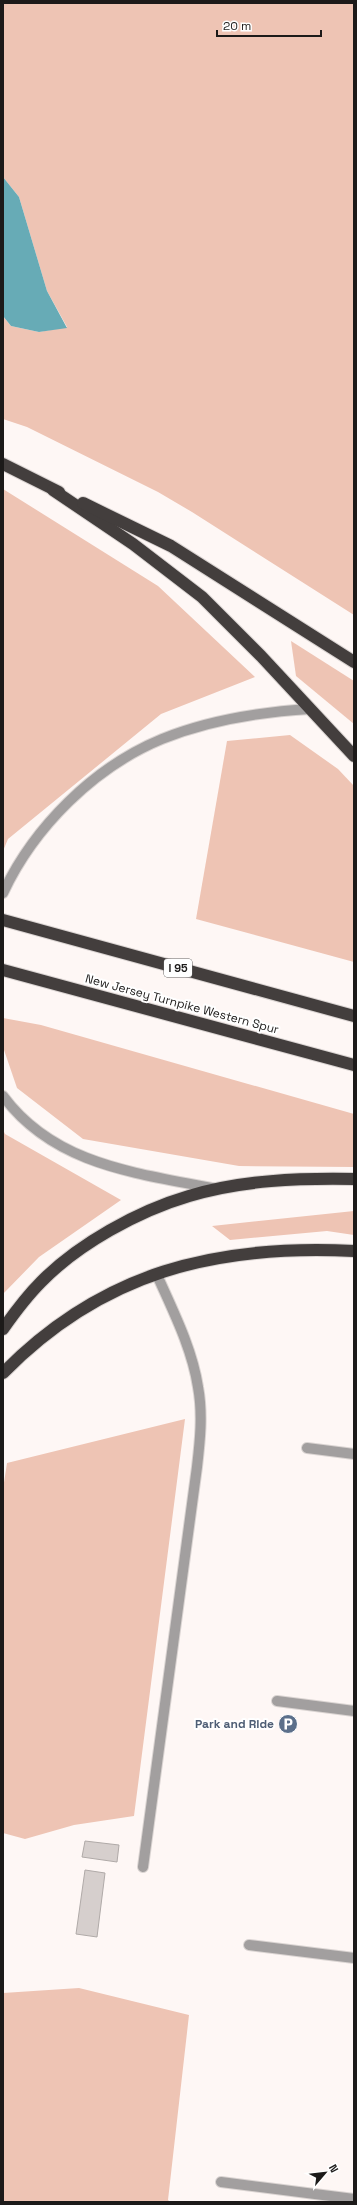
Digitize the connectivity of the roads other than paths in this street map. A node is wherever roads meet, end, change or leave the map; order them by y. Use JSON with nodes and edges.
{"nodes":[{"id":1,"x":3,"y":464,"type":"edge"},
{"id":2,"x":53,"y":490,"type":"junction"},
{"id":3,"x":354,"y":662,"type":"edge"},
{"id":4,"x":310,"y":709,"type":"junction"},
{"id":5,"x":354,"y":756,"type":"edge"},
{"id":6,"x":3,"y":893,"type":"edge"},
{"id":7,"x":3,"y":920,"type":"edge"},
{"id":8,"x":3,"y":970,"type":"edge"},
{"id":9,"x":354,"y":1016,"type":"edge"},
{"id":10,"x":354,"y":1065,"type":"edge"},
{"id":11,"x":3,"y":1096,"type":"edge"},
{"id":12,"x":354,"y":1178,"type":"edge"},
{"id":13,"x":219,"y":1189,"type":"junction"},
{"id":14,"x":342,"y":1250,"type":"junction"},
{"id":15,"x":354,"y":1251,"type":"edge"},
{"id":16,"x":354,"y":1255,"type":"edge"},
{"id":17,"x":157,"y":1275,"type":"junction"},
{"id":18,"x":3,"y":1329,"type":"edge"},
{"id":19,"x":3,"y":1373,"type":"edge"},
{"id":20,"x":307,"y":1448,"type":"dead end"},
{"id":21,"x":354,"y":1454,"type":"edge"},
{"id":22,"x":277,"y":1701,"type":"dead end"},
{"id":23,"x":354,"y":1711,"type":"edge"},
{"id":24,"x":143,"y":1867,"type":"dead end"},
{"id":25,"x":249,"y":1945,"type":"dead end"},
{"id":26,"x":354,"y":1958,"type":"edge"},
{"id":27,"x":221,"y":2182,"type":"dead end"},
{"id":28,"x":354,"y":2199,"type":"edge"}],
"edges":[{"from":1,"to":2,"type":"highway"},
{"from":2,"to":3,"type":"highway"},
{"from":2,"to":4,"type":"highway"},
{"from":4,"to":5,"type":"highway"},
{"from":4,"to":6,"type":"lane"},
{"from":7,"to":9,"type":"highway","number":"I 95"},
{"from":8,"to":10,"type":"highway","name":"New Jersey Turnpike Western Spur"},
{"from":11,"to":13,"type":"lane"},
{"from":12,"to":13,"type":"highway"},
{"from":13,"to":18,"type":"highway"},
{"from":14,"to":15,"type":"highway"},
{"from":14,"to":16,"type":"highway"},
{"from":14,"to":17,"type":"highway"},
{"from":17,"to":19,"type":"highway"},
{"from":17,"to":24,"type":"lane"},
{"from":20,"to":21,"type":"lane"},
{"from":22,"to":23,"type":"lane"},
{"from":25,"to":26,"type":"lane"},
{"from":27,"to":28,"type":"lane"}]}
